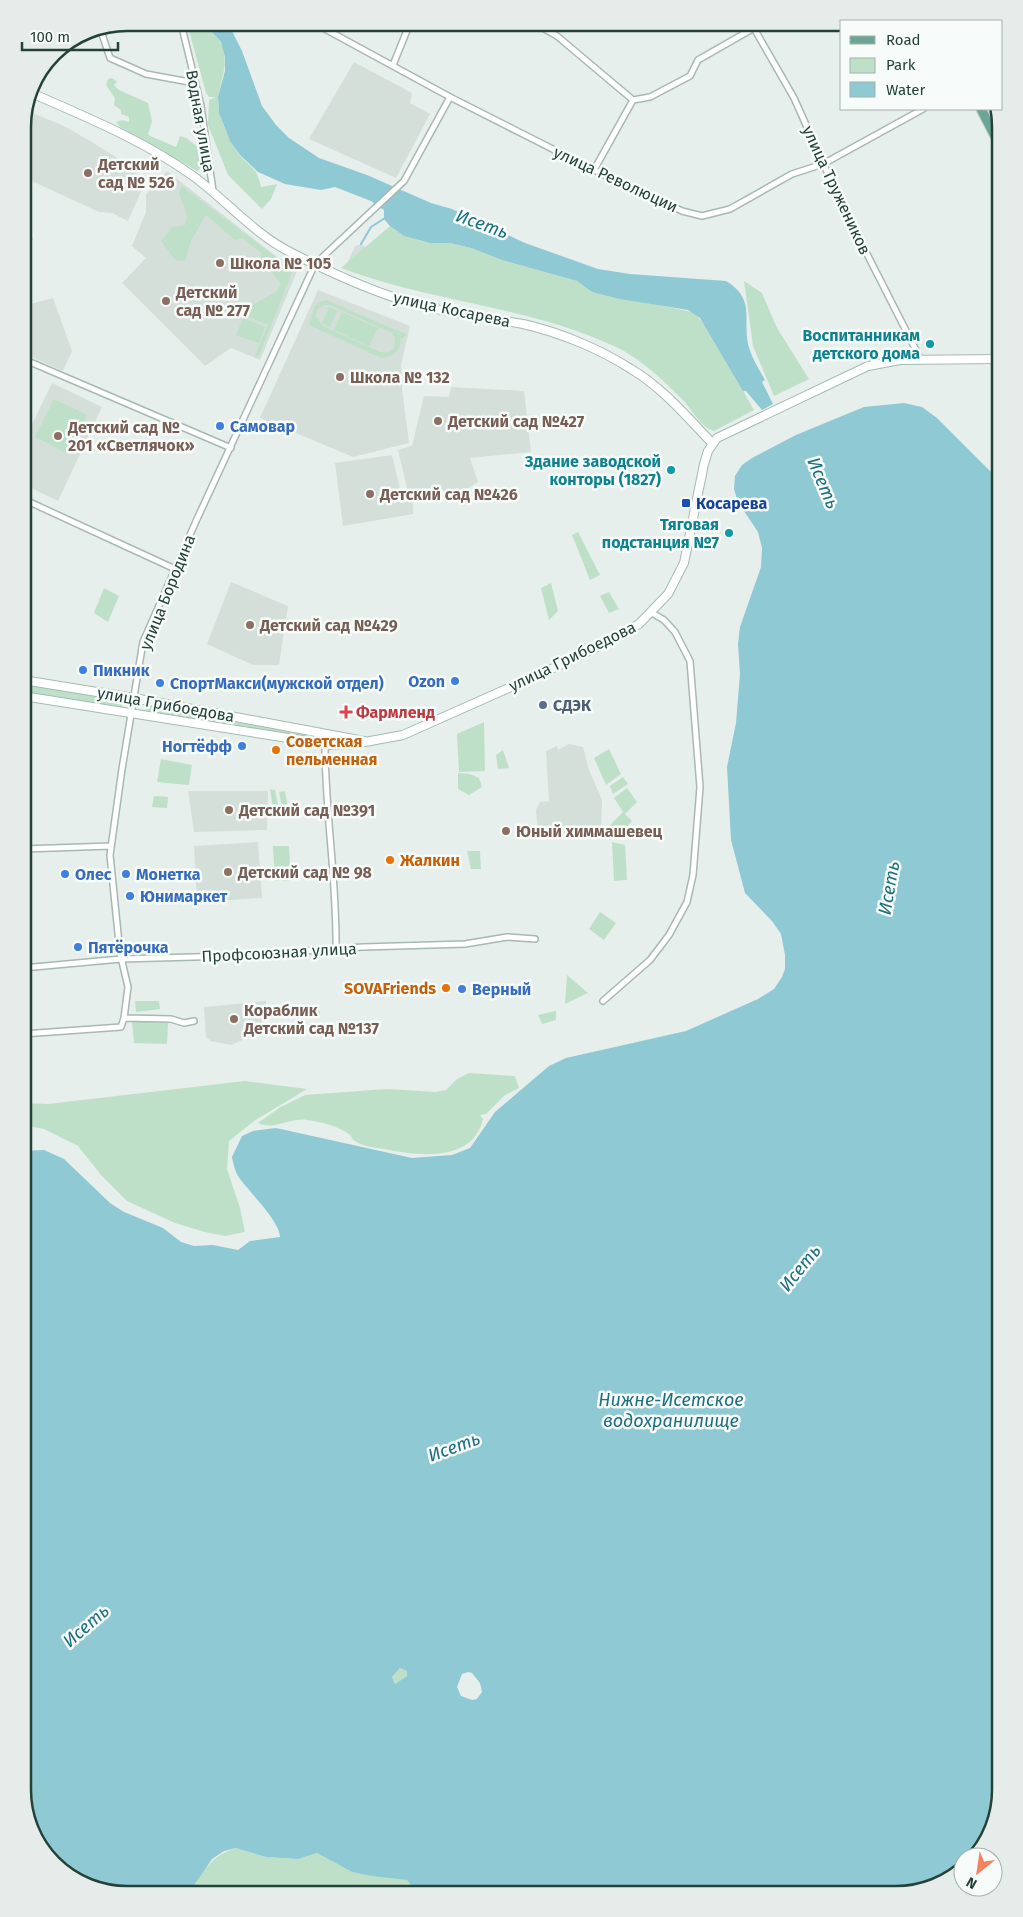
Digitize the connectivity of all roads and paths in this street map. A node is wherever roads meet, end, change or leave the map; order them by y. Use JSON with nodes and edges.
{"nodes":[{"id":1,"x":183,"y":31,"type":"edge"},
{"id":2,"x":331,"y":31,"type":"edge"},
{"id":3,"x":407,"y":31,"type":"edge"},
{"id":4,"x":548,"y":31,"type":"edge"},
{"id":5,"x":749,"y":31,"type":"edge"},
{"id":6,"x":756,"y":31,"type":"edge"},
{"id":7,"x":102,"y":35,"type":"edge"},
{"id":8,"x":393,"y":65,"type":"junction"},
{"id":9,"x":195,"y":82,"type":"junction"},
{"id":10,"x":36,"y":95,"type":"edge"},
{"id":11,"x":450,"y":97,"type":"junction"},
{"id":12,"x":633,"y":100,"type":"junction"},
{"id":13,"x":921,"y":110,"type":"edge"},
{"id":14,"x":982,"y":110,"type":"edge"},
{"id":15,"x":992,"y":130,"type":"edge"},
{"id":16,"x":823,"y":164,"type":"junction"},
{"id":17,"x":594,"y":170,"type":"junction"},
{"id":18,"x":213,"y":191,"type":"junction"},
{"id":19,"x":315,"y":264,"type":"junction"},
{"id":20,"x":992,"y":358,"type":"edge"},
{"id":21,"x":921,"y":360,"type":"junction"},
{"id":22,"x":31,"y":362,"type":"edge"},
{"id":23,"x":712,"y":443,"type":"junction"},
{"id":24,"x":232,"y":448,"type":"junction"},
{"id":25,"x":31,"y":503,"type":"edge"},
{"id":26,"x":175,"y":569,"type":"junction"},
{"id":27,"x":652,"y":613,"type":"junction"},
{"id":28,"x":31,"y":681,"type":"edge"},
{"id":29,"x":31,"y":697,"type":"edge"},
{"id":30,"x":134,"y":698,"type":"junction"},
{"id":31,"x":132,"y":714,"type":"junction"},
{"id":32,"x":368,"y":742,"type":"junction"},
{"id":33,"x":324,"y":744,"type":"junction"},
{"id":34,"x":111,"y":846,"type":"junction"},
{"id":35,"x":31,"y":849,"type":"edge"},
{"id":36,"x":535,"y":939,"type":"dead end"},
{"id":37,"x":336,"y":949,"type":"junction"},
{"id":38,"x":121,"y":959,"type":"junction"},
{"id":39,"x":31,"y":967,"type":"edge"},
{"id":40,"x":603,"y":1001,"type":"dead end"},
{"id":41,"x":124,"y":1018,"type":"junction"},
{"id":42,"x":194,"y":1022,"type":"dead end"},
{"id":43,"x":31,"y":1033,"type":"edge"}],
"edges":[{"from":1,"to":9,"type":"street","name":"Водная улица"},
{"from":2,"to":8,"type":"street","name":"улица Революции"},
{"from":3,"to":8,"type":"street"},
{"from":4,"to":12,"type":"street"},
{"from":5,"to":12,"type":"street"},
{"from":6,"to":16,"type":"street","name":"улица Тружеников"},
{"from":7,"to":9,"type":"street"},
{"from":8,"to":11,"type":"street","name":"улица Революции"},
{"from":9,"to":18,"type":"street","name":"Водная улица"},
{"from":10,"to":18,"type":"main road","name":"улица Косарева"},
{"from":11,"to":17,"type":"street","name":"улица Революции"},
{"from":11,"to":19,"type":"street","name":"улица Бородина"},
{"from":12,"to":17,"type":"street"},
{"from":13,"to":16,"type":"street","name":"улица Революции"},
{"from":14,"to":15,"type":"main road"},
{"from":16,"to":17,"type":"street","name":"улица Революции"},
{"from":16,"to":21,"type":"street","name":"улица Тружеников"},
{"from":18,"to":19,"type":"main road","name":"улица Косарева"},
{"from":19,"to":23,"type":"main road","name":"улица Косарева"},
{"from":19,"to":24,"type":"street","name":"улица Бородина"},
{"from":20,"to":21,"type":"main road"},
{"from":21,"to":23,"type":"main road"},
{"from":22,"to":24,"type":"street"},
{"from":23,"to":27,"type":"main road","name":"улица Грибоедова"},
{"from":24,"to":26,"type":"street","name":"улица Бородина"},
{"from":25,"to":26,"type":"street"},
{"from":26,"to":30,"type":"street","name":"улица Бородина"},
{"from":27,"to":32,"type":"main road","name":"улица Грибоедова"},
{"from":27,"to":40,"type":"street"},
{"from":28,"to":30,"type":"main road","name":"улица Грибоедова"},
{"from":29,"to":31,"type":"main road","name":"улица Грибоедова"},
{"from":30,"to":31,"type":"street","name":"улица Бородина"},
{"from":30,"to":32,"type":"main road","name":"улица Грибоедова"},
{"from":31,"to":33,"type":"main road","name":"улица Грибоедова"},
{"from":31,"to":34,"type":"street","name":"улица Бородина"},
{"from":32,"to":33,"type":"main road","name":"улица Грибоедова"},
{"from":33,"to":37,"type":"street"},
{"from":34,"to":35,"type":"street"},
{"from":34,"to":38,"type":"street","name":"улица Бородина"},
{"from":36,"to":37,"type":"street","name":"Профсоюзная улица"},
{"from":37,"to":38,"type":"street","name":"Профсоюзная улица"},
{"from":38,"to":39,"type":"street","name":"Профсоюзная улица"},
{"from":38,"to":41,"type":"street","name":"улица Бородина"},
{"from":41,"to":42,"type":"street"},
{"from":41,"to":43,"type":"street"}]}
